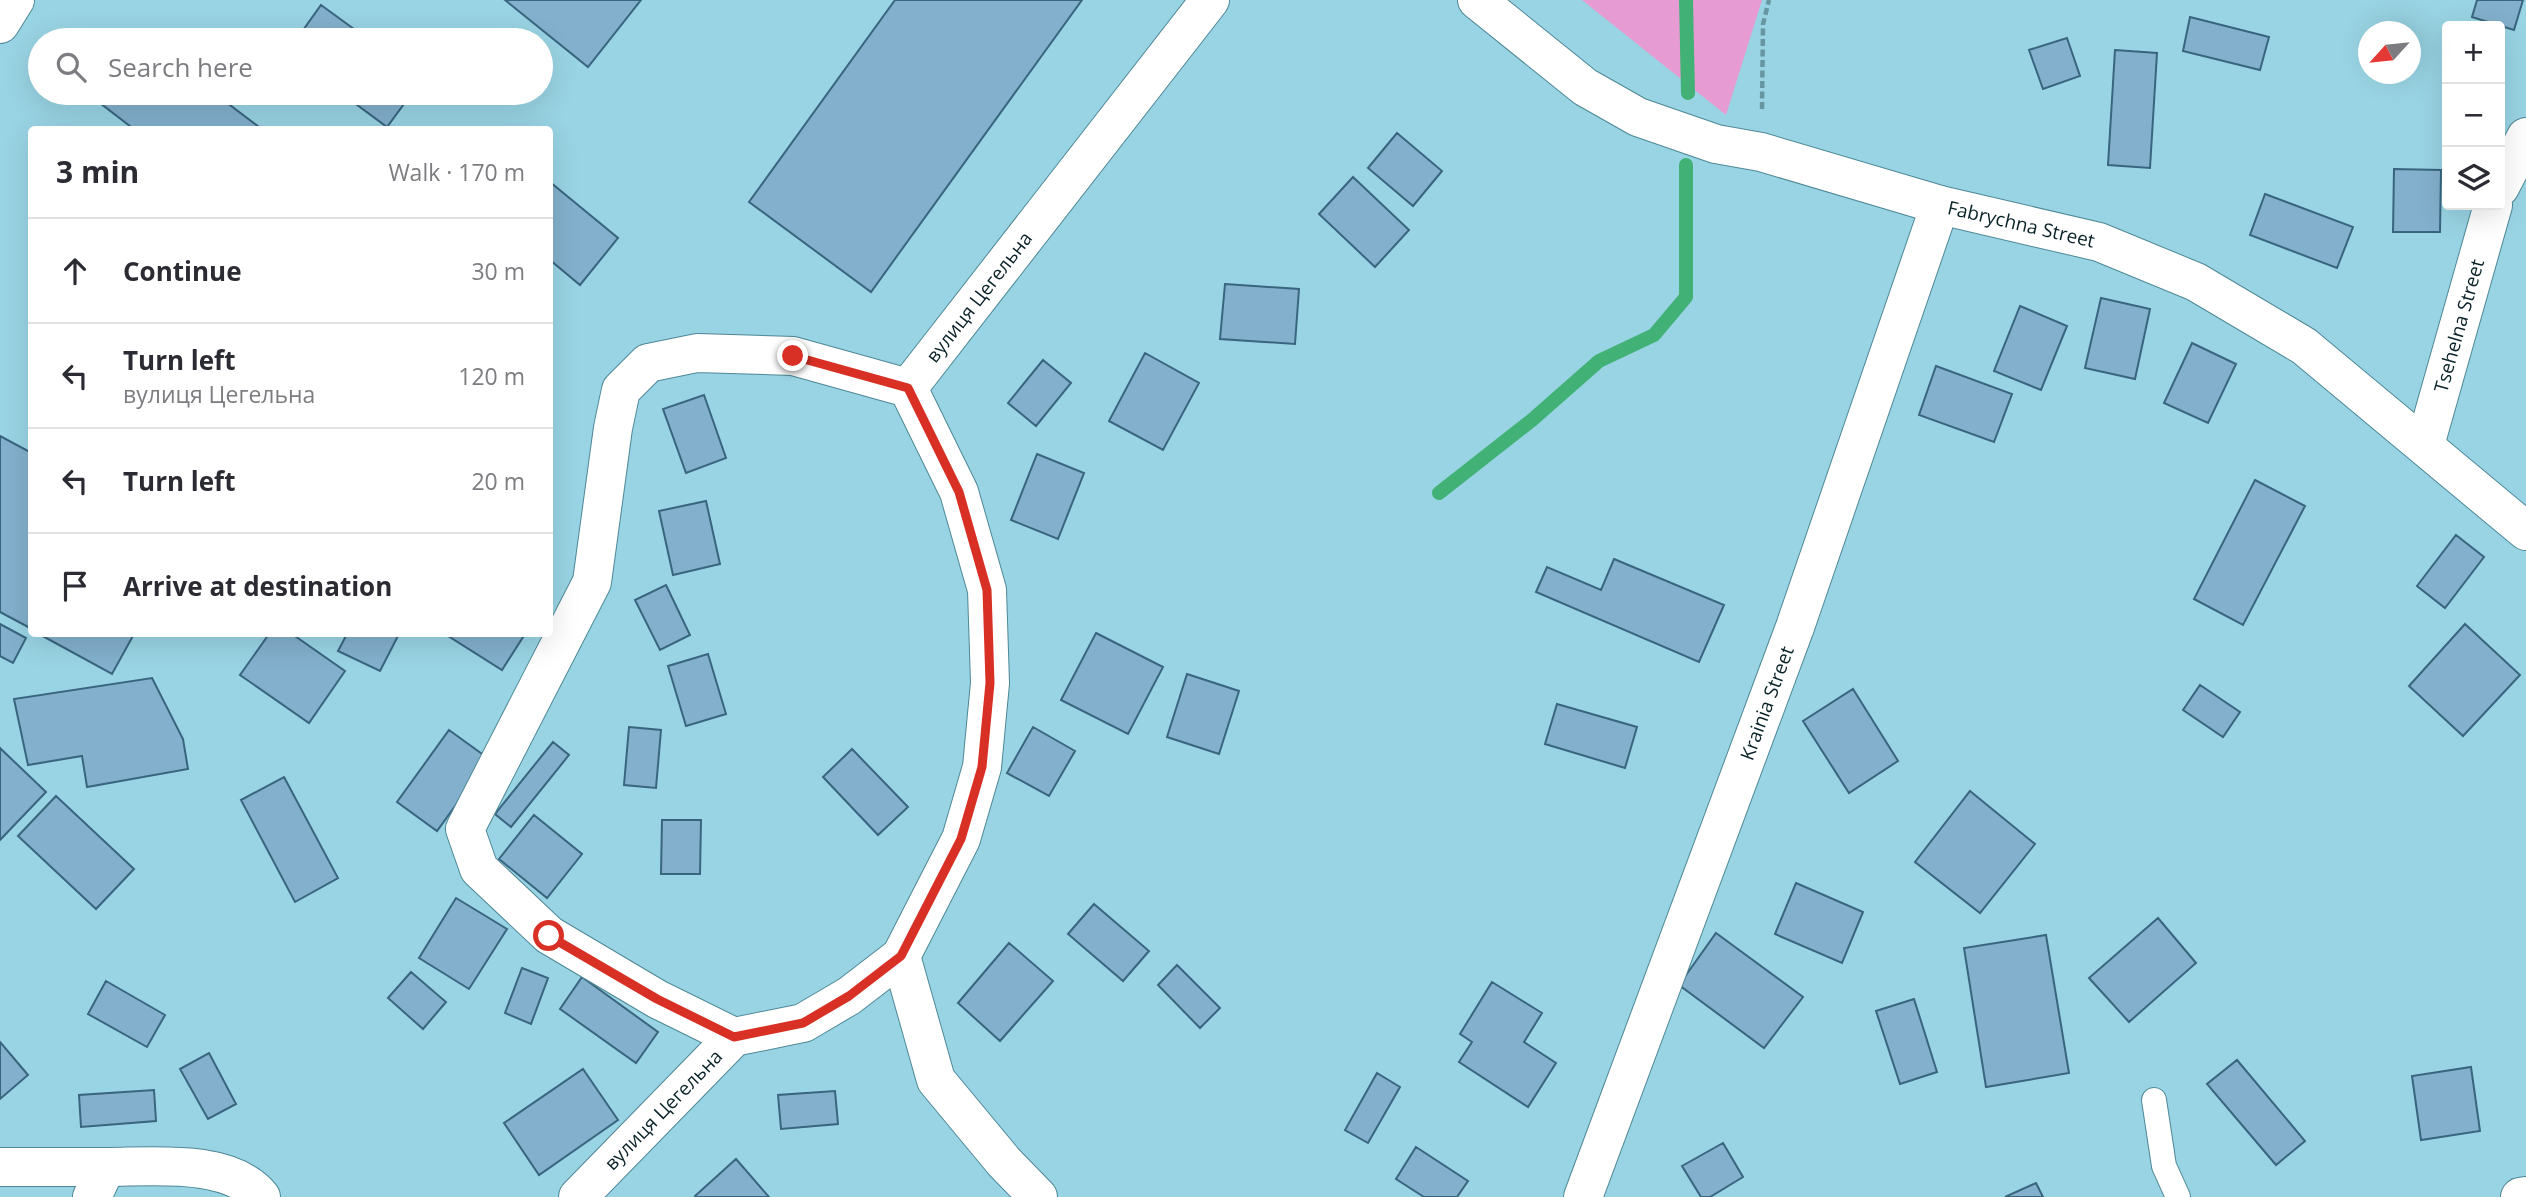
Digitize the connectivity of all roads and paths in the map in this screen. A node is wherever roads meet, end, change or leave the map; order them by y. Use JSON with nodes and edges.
{"nodes":[{"id":1,"x":15,"y":0,"type":"edge"},
{"id":2,"x":1210,"y":0,"type":"edge"},
{"id":3,"x":1477,"y":0,"type":"edge"},
{"id":4,"x":1769,"y":0,"type":"edge"},
{"id":5,"x":0,"y":24,"type":"edge"},
{"id":6,"x":2526,"y":137,"type":"edge"},
{"id":7,"x":1761,"y":152,"type":"junction"},
{"id":8,"x":2505,"y":177,"type":"edge"},
{"id":9,"x":1940,"y":205,"type":"junction"},
{"id":10,"x":2492,"y":210,"type":"edge"},
{"id":11,"x":908,"y":388,"type":"junction"},
{"id":12,"x":2425,"y":444,"type":"junction"},
{"id":13,"x":2526,"y":531,"type":"edge"},
{"id":14,"x":901,"y":956,"type":"junction"},
{"id":15,"x":734,"y":1037,"type":"junction"},
{"id":16,"x":2154,"y":1100,"type":"dead end"},
{"id":17,"x":0,"y":1167,"type":"edge"},
{"id":18,"x":99,"y":1182,"type":"edge"},
{"id":19,"x":2526,"y":1196,"type":"edge"},
{"id":20,"x":261,"y":1197,"type":"edge"},
{"id":21,"x":578,"y":1197,"type":"edge"},
{"id":22,"x":1038,"y":1197,"type":"edge"},
{"id":23,"x":1583,"y":1197,"type":"edge"},
{"id":24,"x":2178,"y":1197,"type":"edge"},
{"id":25,"x":2520,"y":1197,"type":"edge"}],
"edges":[{"from":1,"to":5,"type":"street"},
{"from":2,"to":11,"type":"street","name":"вулиця Цегельна"},
{"from":3,"to":7,"type":"street","name":"Fabrychna Street"},
{"from":4,"to":7,"type":"path"},
{"from":6,"to":8,"type":"street"},
{"from":7,"to":9,"type":"street","name":"Fabrychna Street"},
{"from":9,"to":12,"type":"street","name":"Fabrychna Street"},
{"from":9,"to":23,"type":"street","name":"Krainia Street"},
{"from":10,"to":12,"type":"street","name":"Tsehelna Street"},
{"from":11,"to":14,"type":"street","name":"вулиця Цегельна"},
{"from":11,"to":15,"type":"street"},
{"from":12,"to":13,"type":"street","name":"Fabrychna Street"},
{"from":14,"to":15,"type":"street","name":"вулиця Цегельна"},
{"from":14,"to":22,"type":"street"},
{"from":15,"to":21,"type":"street","name":"вулиця Цегельна"},
{"from":16,"to":24,"type":"lane"},
{"from":17,"to":18,"type":"street"},
{"from":18,"to":20,"type":"street"},
{"from":19,"to":25,"type":"street"}]}
